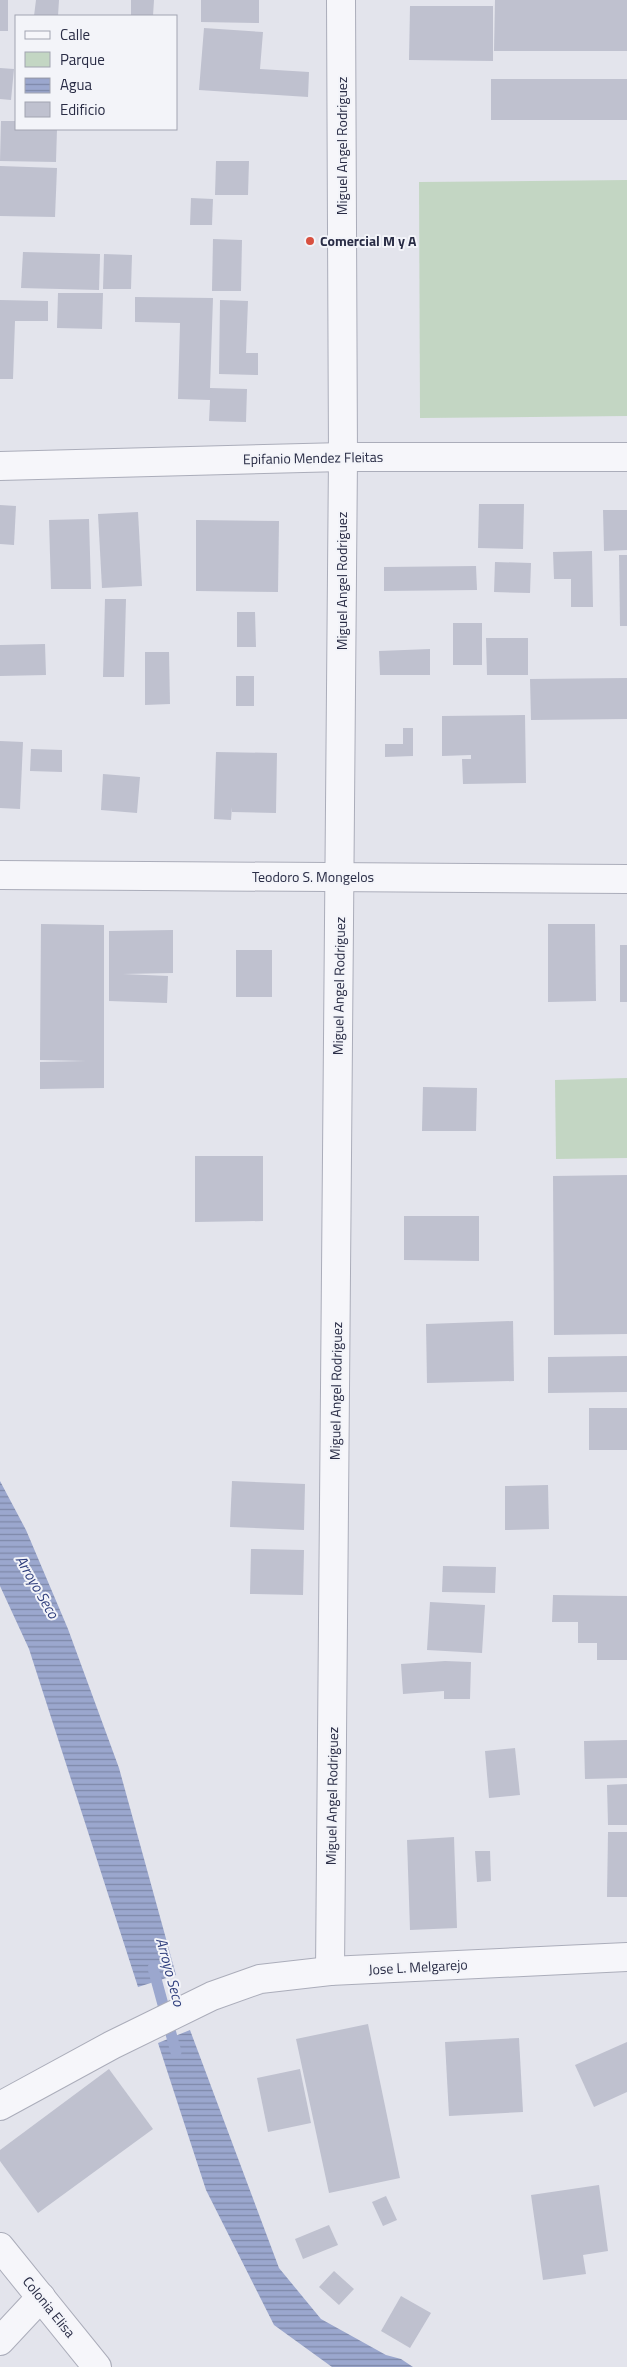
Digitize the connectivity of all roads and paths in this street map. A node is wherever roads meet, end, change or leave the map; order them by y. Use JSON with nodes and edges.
{"nodes":[{"id":1,"x":341,"y":0,"type":"edge"},
{"id":2,"x":343,"y":457,"type":"junction"},
{"id":3,"x":627,"y":457,"type":"edge"},
{"id":4,"x":0,"y":466,"type":"edge"},
{"id":5,"x":0,"y":875,"type":"edge"},
{"id":6,"x":340,"y":878,"type":"junction"},
{"id":7,"x":627,"y":878,"type":"edge"},
{"id":8,"x":627,"y":1957,"type":"edge"},
{"id":9,"x":330,"y":1971,"type":"junction"},
{"id":10,"x":0,"y":2106,"type":"edge"},
{"id":11,"x":0,"y":2247,"type":"edge"},
{"id":12,"x":41,"y":2296,"type":"junction"},
{"id":13,"x":0,"y":2342,"type":"edge"},
{"id":14,"x":97,"y":2367,"type":"edge"}],
"edges":[{"from":1,"to":2,"type":"street","name":"Miguel Angel Rodriguez"},
{"from":2,"to":3,"type":"street","name":"Epifanio Mendez Fleitas"},
{"from":2,"to":4,"type":"street","name":"Epifanio Mendez Fleitas"},
{"from":2,"to":6,"type":"street","name":"Miguel Angel Rodriguez"},
{"from":5,"to":6,"type":"street","name":"Teodoro S. Mongelos"},
{"from":6,"to":7,"type":"street","name":"Teodoro S. Mongelos"},
{"from":6,"to":9,"type":"street","name":"Miguel Angel Rodriguez"},
{"from":8,"to":9,"type":"street","name":"Jose L. Melgarejo"},
{"from":9,"to":10,"type":"street","name":"Jose L. Melgarejo"},
{"from":11,"to":12,"type":"street","name":"Colonia Elisa"},
{"from":12,"to":13,"type":"street"},
{"from":12,"to":14,"type":"street","name":"Colonia Elisa"}]}
